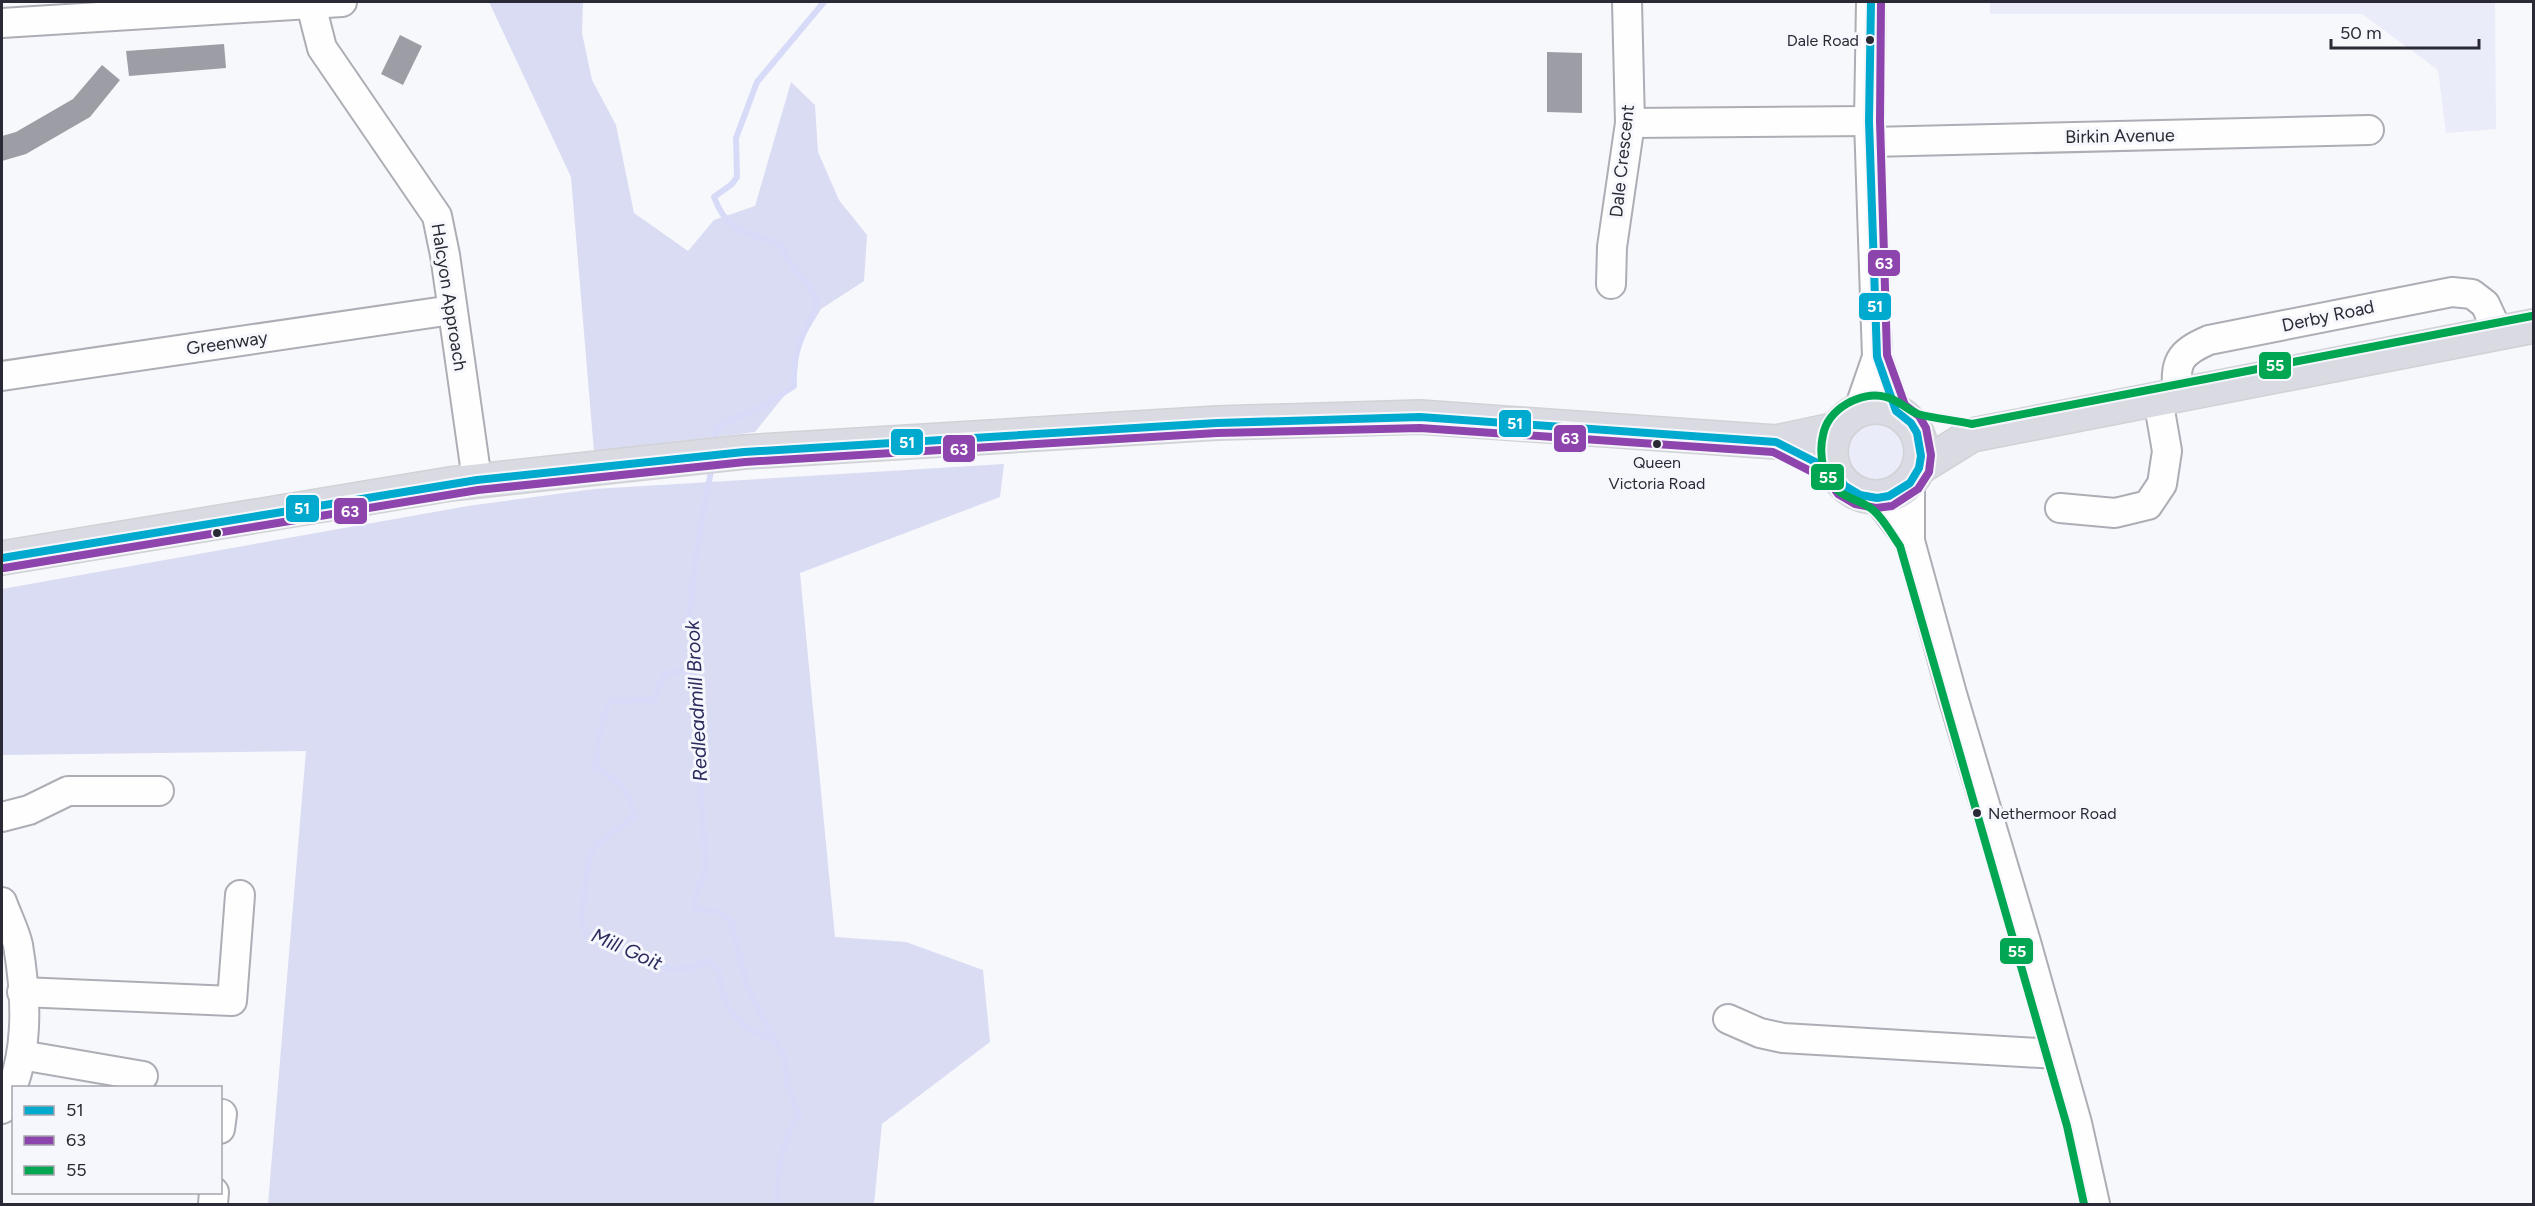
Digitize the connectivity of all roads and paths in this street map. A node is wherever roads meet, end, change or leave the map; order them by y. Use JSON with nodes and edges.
{"nodes":[{"id":1,"x":342,"y":2,"type":"edge"},
{"id":2,"x":1626,"y":2,"type":"edge"},
{"id":3,"x":1871,"y":2,"type":"edge"},
{"id":4,"x":310,"y":5,"type":"junction"},
{"id":5,"x":2,"y":23,"type":"edge"},
{"id":6,"x":1630,"y":123,"type":"junction"},
{"id":7,"x":2369,"y":130,"type":"dead end"},
{"id":8,"x":1870,"y":131,"type":"junction"},
{"id":9,"x":1611,"y":284,"type":"dead end"},
{"id":10,"x":452,"y":310,"type":"junction"},
{"id":11,"x":2534,"y":326,"type":"edge"},
{"id":12,"x":2498,"y":332,"type":"junction"},
{"id":13,"x":1877,"y":357,"type":"junction"},
{"id":14,"x":2,"y":376,"type":"edge"},
{"id":15,"x":2168,"y":397,"type":"junction"},
{"id":16,"x":1903,"y":417,"type":"junction"},
{"id":17,"x":1848,"y":419,"type":"junction"},
{"id":18,"x":1972,"y":435,"type":"junction"},
{"id":19,"x":1776,"y":442,"type":"junction"},
{"id":20,"x":1835,"y":472,"type":"junction"},
{"id":21,"x":1914,"y":475,"type":"junction"},
{"id":22,"x":477,"y":480,"type":"junction"},
{"id":23,"x":1877,"y":498,"type":"junction"},
{"id":24,"x":2060,"y":508,"type":"dead end"},
{"id":25,"x":1910,"y":541,"type":"junction"},
{"id":26,"x":2,"y":558,"type":"edge"},
{"id":27,"x":159,"y":791,"type":"dead end"},
{"id":28,"x":2,"y":817,"type":"edge"},
{"id":29,"x":240,"y":895,"type":"dead end"},
{"id":30,"x":2,"y":902,"type":"edge"},
{"id":31,"x":15,"y":988,"type":"edge"},
{"id":32,"x":1728,"y":1019,"type":"dead end"},
{"id":33,"x":2057,"y":1054,"type":"junction"},
{"id":34,"x":13,"y":1063,"type":"edge"},
{"id":35,"x":143,"y":1076,"type":"dead end"},
{"id":36,"x":2,"y":1109,"type":"edge"},
{"id":37,"x":2095,"y":1204,"type":"edge"}],
"edges":[{"from":1,"to":4,"type":"street"},
{"from":2,"to":6,"type":"street","name":"Dale Crescent"},
{"from":3,"to":8,"type":"street"},
{"from":4,"to":5,"type":"street"},
{"from":4,"to":10,"type":"street","name":"Halcyon Approach"},
{"from":6,"to":8,"type":"street"},
{"from":6,"to":9,"type":"street","name":"Dale Crescent"},
{"from":7,"to":8,"type":"street","name":"Birkin Avenue"},
{"from":8,"to":13,"type":"street"},
{"from":10,"to":14,"type":"street","name":"Greenway"},
{"from":10,"to":22,"type":"street","name":"Halcyon Approach"},
{"from":11,"to":12,"type":"highway"},
{"from":12,"to":15,"type":"highway"},
{"from":12,"to":15,"type":"street","name":"Derby Road"},
{"from":13,"to":16,"type":"street"},
{"from":13,"to":17,"type":"street"},
{"from":15,"to":18,"type":"highway"},
{"from":15,"to":24,"type":"street","name":"Derby Road"},
{"from":16,"to":17,"type":"highway"},
{"from":16,"to":18,"type":"highway"},
{"from":16,"to":21,"type":"highway"},
{"from":17,"to":19,"type":"highway"},
{"from":17,"to":20,"type":"highway"},
{"from":18,"to":21,"type":"highway"},
{"from":19,"to":20,"type":"highway"},
{"from":19,"to":22,"type":"highway"},
{"from":20,"to":23,"type":"highway"},
{"from":21,"to":23,"type":"highway"},
{"from":21,"to":25,"type":"street"},
{"from":22,"to":26,"type":"highway"},
{"from":23,"to":25,"type":"street"},
{"from":25,"to":33,"type":"street"},
{"from":27,"to":28,"type":"street"},
{"from":29,"to":31,"type":"street"},
{"from":30,"to":31,"type":"street"},
{"from":31,"to":34,"type":"street"},
{"from":32,"to":33,"type":"street"},
{"from":33,"to":37,"type":"street"},
{"from":34,"to":35,"type":"street"},
{"from":34,"to":36,"type":"street"}]}
